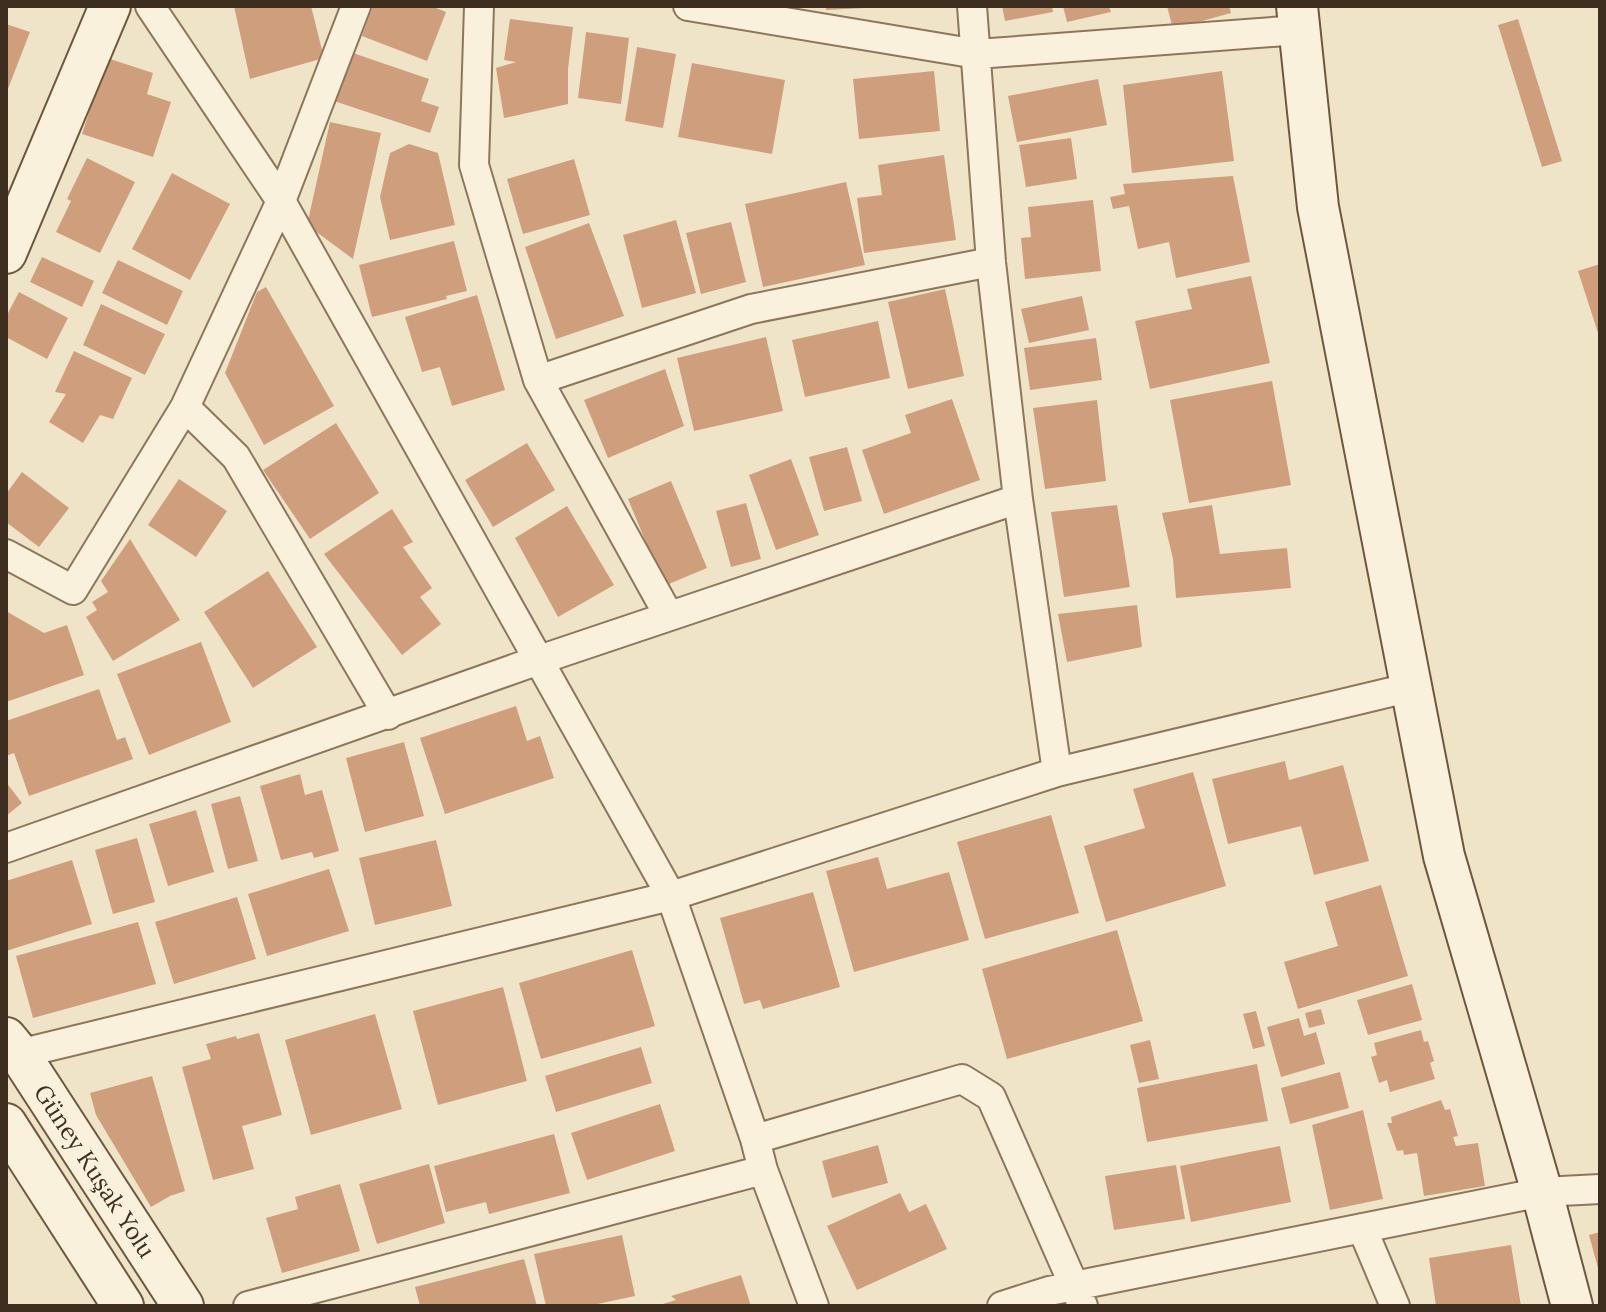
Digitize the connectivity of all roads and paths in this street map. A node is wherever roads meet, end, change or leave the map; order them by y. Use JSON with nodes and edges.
{"nodes":[{"id":1,"x":110,"y":6,"type":"edge"},
{"id":2,"x":150,"y":6,"type":"edge"},
{"id":3,"x":356,"y":6,"type":"edge"},
{"id":4,"x":479,"y":6,"type":"edge"},
{"id":5,"x":688,"y":6,"type":"edge"},
{"id":6,"x":972,"y":6,"type":"edge"},
{"id":7,"x":1298,"y":18,"type":"edge"},
{"id":8,"x":977,"y":54,"type":"junction"},
{"id":9,"x":281,"y":201,"type":"junction"},
{"id":10,"x":6,"y":253,"type":"edge"},
{"id":11,"x":991,"y":262,"type":"junction"},
{"id":12,"x":538,"y":380,"type":"junction"},
{"id":13,"x":185,"y":407,"type":"junction"},
{"id":14,"x":1018,"y":499,"type":"junction"},
{"id":15,"x":6,"y":554,"type":"edge"},
{"id":16,"x":669,"y":616,"type":"junction"},
{"id":17,"x":539,"y":660,"type":"junction"},
{"id":18,"x":1412,"y":687,"type":"junction"},
{"id":19,"x":388,"y":715,"type":"junction"},
{"id":20,"x":1057,"y":772,"type":"junction"},
{"id":21,"x":6,"y":848,"type":"edge"},
{"id":22,"x":671,"y":896,"type":"junction"},
{"id":23,"x":11,"y":1050,"type":"edge"},
{"id":24,"x":6,"y":1124,"type":"edge"},
{"id":25,"x":755,"y":1139,"type":"junction"},
{"id":26,"x":763,"y":1170,"type":"junction"},
{"id":27,"x":1600,"y":1189,"type":"edge"},
{"id":28,"x":1542,"y":1192,"type":"junction"},
{"id":29,"x":1362,"y":1228,"type":"junction"},
{"id":30,"x":1063,"y":1297,"type":"edge"},
{"id":31,"x":123,"y":1306,"type":"edge"},
{"id":32,"x":183,"y":1306,"type":"edge"},
{"id":33,"x":248,"y":1306,"type":"edge"},
{"id":34,"x":814,"y":1306,"type":"edge"},
{"id":35,"x":1002,"y":1306,"type":"edge"},
{"id":36,"x":1395,"y":1306,"type":"edge"},
{"id":37,"x":1572,"y":1306,"type":"edge"}],
"edges":[{"from":1,"to":10,"type":"main road"},
{"from":2,"to":9,"type":"street"},
{"from":3,"to":9,"type":"street"},
{"from":4,"to":12,"type":"street"},
{"from":5,"to":8,"type":"street"},
{"from":6,"to":8,"type":"street"},
{"from":7,"to":8,"type":"street"},
{"from":7,"to":18,"type":"main road"},
{"from":8,"to":11,"type":"street"},
{"from":9,"to":13,"type":"street"},
{"from":9,"to":17,"type":"street"},
{"from":11,"to":12,"type":"street"},
{"from":11,"to":14,"type":"street"},
{"from":12,"to":16,"type":"street"},
{"from":13,"to":15,"type":"street"},
{"from":13,"to":19,"type":"street"},
{"from":14,"to":16,"type":"street"},
{"from":14,"to":20,"type":"street"},
{"from":16,"to":17,"type":"street"},
{"from":17,"to":19,"type":"street"},
{"from":17,"to":22,"type":"street"},
{"from":18,"to":20,"type":"street"},
{"from":18,"to":28,"type":"main road"},
{"from":19,"to":21,"type":"street"},
{"from":20,"to":22,"type":"street"},
{"from":22,"to":23,"type":"street"},
{"from":22,"to":25,"type":"street"},
{"from":23,"to":32,"type":"main road","name":"Güney Kuşak Yolu"},
{"from":24,"to":31,"type":"main road","name":"Güney Kuşak Yolu"},
{"from":25,"to":26,"type":"street"},
{"from":25,"to":30,"type":"street"},
{"from":26,"to":33,"type":"street"},
{"from":26,"to":34,"type":"street"},
{"from":27,"to":28,"type":"street"},
{"from":28,"to":29,"type":"street"},
{"from":28,"to":37,"type":"main road"},
{"from":29,"to":30,"type":"street"},
{"from":29,"to":36,"type":"street"},
{"from":30,"to":35,"type":"street"}]}
